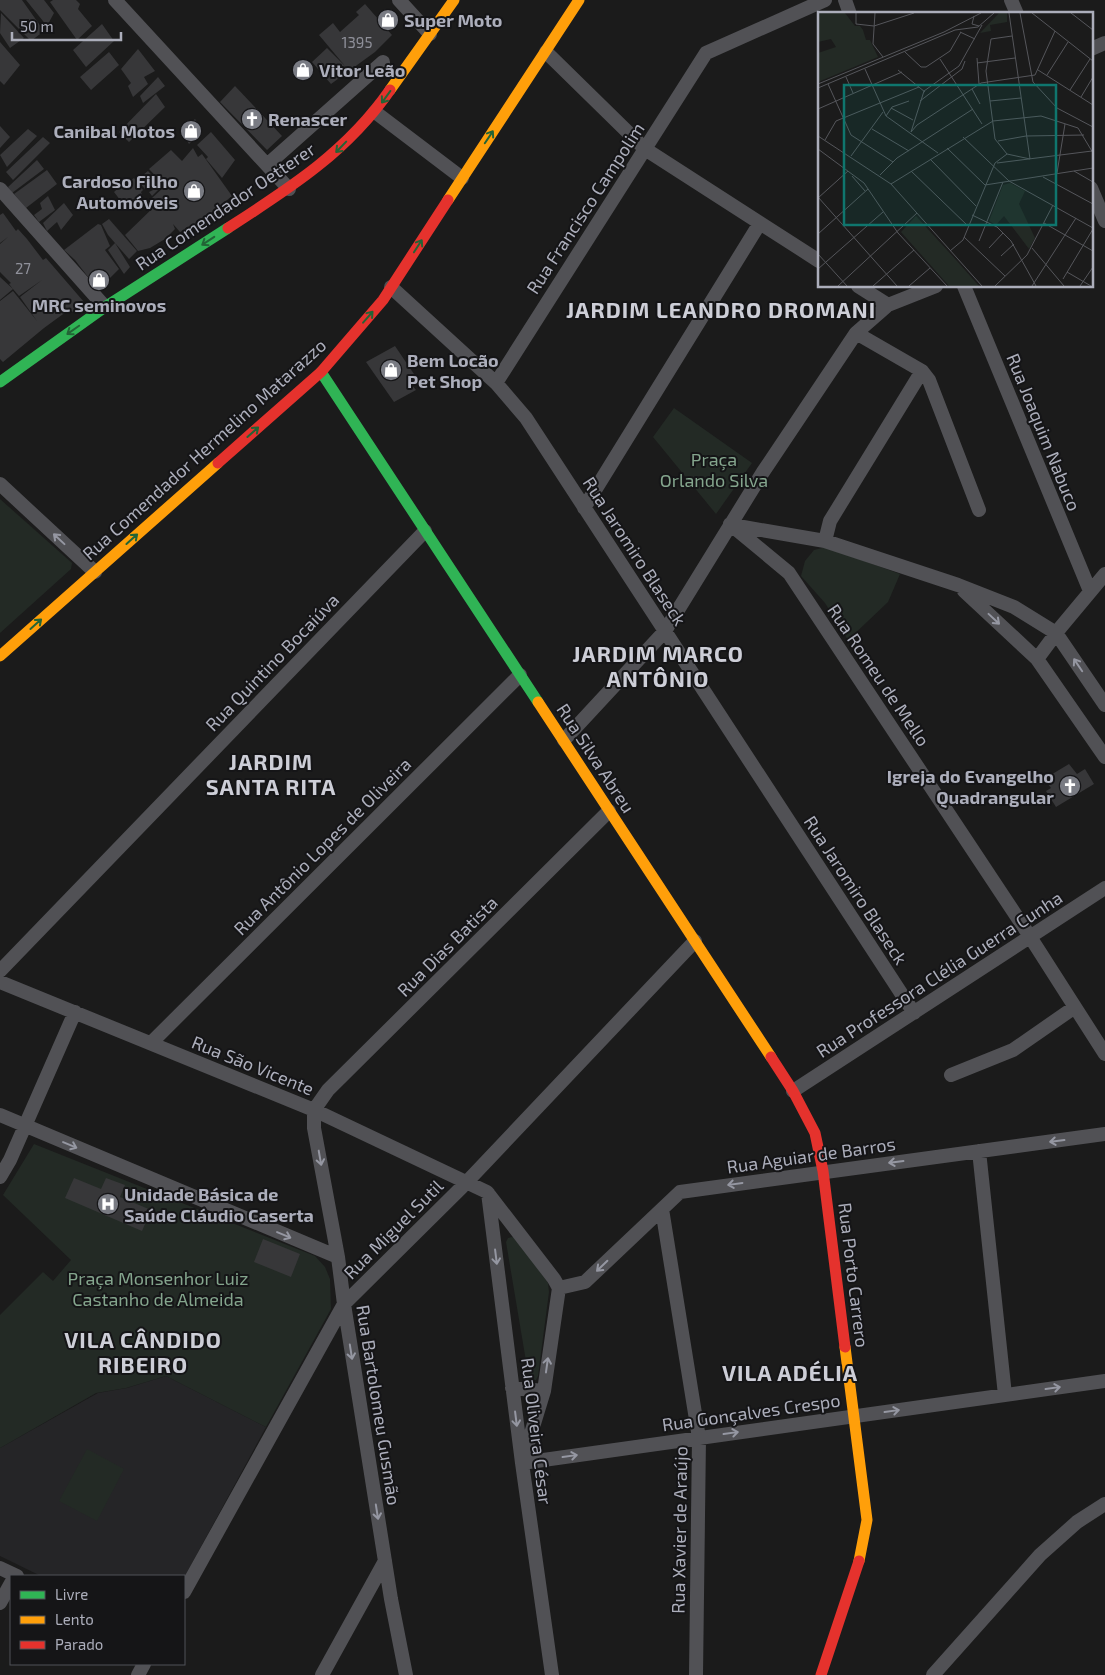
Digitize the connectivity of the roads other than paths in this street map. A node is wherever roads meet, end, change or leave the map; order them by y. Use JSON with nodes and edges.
{"nodes":[{"id":1,"x":115,"y":0,"type":"edge"},
{"id":2,"x":399,"y":0,"type":"edge"},
{"id":3,"x":454,"y":0,"type":"edge"},
{"id":4,"x":579,"y":0,"type":"edge"},
{"id":5,"x":825,"y":0,"type":"edge"},
{"id":6,"x":844,"y":0,"type":"edge"},
{"id":7,"x":1011,"y":0,"type":"edge"},
{"id":8,"x":849,"y":12,"type":"edge"},
{"id":9,"x":1016,"y":12,"type":"edge"},
{"id":10,"x":430,"y":34,"type":"junction"},
{"id":11,"x":1105,"y":43,"type":"edge"},
{"id":12,"x":1092,"y":49,"type":"edge"},
{"id":13,"x":546,"y":52,"type":"junction"},
{"id":14,"x":384,"y":62,"type":"dead end"},
{"id":15,"x":374,"y":112,"type":"junction"},
{"id":16,"x":645,"y":149,"type":"junction"},
{"id":17,"x":267,"y":164,"type":"junction"},
{"id":18,"x":462,"y":178,"type":"junction"},
{"id":19,"x":289,"y":189,"type":"junction"},
{"id":20,"x":0,"y":190,"type":"edge"},
{"id":21,"x":1092,"y":191,"type":"edge"},
{"id":22,"x":1101,"y":219,"type":"edge"},
{"id":23,"x":760,"y":223,"type":"junction"},
{"id":24,"x":818,"y":260,"type":"edge"},
{"id":25,"x":391,"y":287,"type":"junction"},
{"id":26,"x":861,"y":288,"type":"edge"},
{"id":27,"x":931,"y":288,"type":"edge"},
{"id":28,"x":965,"y":288,"type":"edge"},
{"id":29,"x":888,"y":306,"type":"junction"},
{"id":30,"x":105,"y":307,"type":"junction"},
{"id":31,"x":856,"y":333,"type":"junction"},
{"id":32,"x":922,"y":371,"type":"junction"},
{"id":33,"x":321,"y":372,"type":"junction"},
{"id":34,"x":0,"y":382,"type":"edge"},
{"id":35,"x":496,"y":383,"type":"junction"},
{"id":36,"x":0,"y":484,"type":"edge"},
{"id":37,"x":584,"y":508,"type":"junction"},
{"id":38,"x":979,"y":510,"type":"dead end"},
{"id":39,"x":730,"y":524,"type":"junction"},
{"id":40,"x":426,"y":531,"type":"junction"},
{"id":41,"x":825,"y":541,"type":"junction"},
{"id":42,"x":95,"y":572,"type":"junction"},
{"id":43,"x":1105,"y":574,"type":"edge"},
{"id":44,"x":958,"y":586,"type":"junction"},
{"id":45,"x":1090,"y":592,"type":"junction"},
{"id":46,"x":665,"y":631,"type":"junction"},
{"id":47,"x":1056,"y":633,"type":"junction"},
{"id":48,"x":0,"y":656,"type":"edge"},
{"id":49,"x":1037,"y":660,"type":"junction"},
{"id":50,"x":520,"y":676,"type":"junction"},
{"id":51,"x":1105,"y":705,"type":"edge"},
{"id":52,"x":564,"y":740,"type":"junction"},
{"id":53,"x":1105,"y":757,"type":"edge"},
{"id":54,"x":610,"y":811,"type":"junction"},
{"id":55,"x":1105,"y":888,"type":"edge"},
{"id":56,"x":1030,"y":937,"type":"junction"},
{"id":57,"x":695,"y":941,"type":"junction"},
{"id":58,"x":0,"y":970,"type":"edge"},
{"id":59,"x":0,"y":982,"type":"edge"},
{"id":60,"x":1076,"y":1007,"type":"junction"},
{"id":61,"x":75,"y":1012,"type":"junction"},
{"id":62,"x":914,"y":1013,"type":"junction"},
{"id":63,"x":151,"y":1044,"type":"junction"},
{"id":64,"x":1105,"y":1054,"type":"edge"},
{"id":65,"x":951,"y":1075,"type":"dead end"},
{"id":66,"x":794,"y":1091,"type":"junction"},
{"id":67,"x":314,"y":1110,"type":"junction"},
{"id":68,"x":0,"y":1115,"type":"edge"},
{"id":69,"x":25,"y":1126,"type":"junction"},
{"id":70,"x":1105,"y":1134,"type":"edge"},
{"id":71,"x":979,"y":1151,"type":"junction"},
{"id":72,"x":823,"y":1171,"type":"junction"},
{"id":73,"x":0,"y":1177,"type":"edge"},
{"id":74,"x":467,"y":1181,"type":"junction"},
{"id":75,"x":488,"y":1192,"type":"junction"},
{"id":76,"x":662,"y":1208,"type":"junction"},
{"id":77,"x":514,"y":1226,"type":"junction"},
{"id":78,"x":493,"y":1235,"type":"junction"},
{"id":79,"x":338,"y":1257,"type":"junction"},
{"id":80,"x":558,"y":1288,"type":"junction"},
{"id":81,"x":344,"y":1304,"type":"junction"},
{"id":82,"x":1105,"y":1381,"type":"edge"},
{"id":83,"x":512,"y":1388,"type":"junction"},
{"id":84,"x":544,"y":1391,"type":"junction"},
{"id":85,"x":1005,"y":1395,"type":"junction"},
{"id":86,"x":854,"y":1416,"type":"junction"},
{"id":87,"x":699,"y":1438,"type":"junction"},
{"id":88,"x":522,"y":1463,"type":"junction"},
{"id":89,"x":1105,"y":1504,"type":"edge"},
{"id":90,"x":385,"y":1562,"type":"junction"},
{"id":91,"x":0,"y":1568,"type":"edge"},
{"id":92,"x":14,"y":1575,"type":"edge"},
{"id":93,"x":10,"y":1585,"type":"edge"},
{"id":94,"x":185,"y":1590,"type":"edge"},
{"id":95,"x":365,"y":1598,"type":"junction"},
{"id":96,"x":391,"y":1599,"type":"junction"},
{"id":97,"x":0,"y":1603,"type":"edge"},
{"id":98,"x":322,"y":1675,"type":"edge"},
{"id":99,"x":406,"y":1675,"type":"edge"},
{"id":100,"x":552,"y":1675,"type":"edge"},
{"id":101,"x":696,"y":1675,"type":"edge"},
{"id":102,"x":821,"y":1675,"type":"edge"},
{"id":103,"x":933,"y":1675,"type":"edge"}],
"edges":[{"from":1,"to":17,"type":"street"},
{"from":2,"to":10,"type":"street"},
{"from":3,"to":10,"type":"main road","name":"Rua Comendador Oetterer"},
{"from":4,"to":13,"type":"main road","name":"Rua Comendador Hermelino Matarazzo"},
{"from":5,"to":16,"type":"street","name":"Rua Francisco Campolim"},
{"from":6,"to":8,"type":"street"},
{"from":7,"to":9,"type":"street"},
{"from":10,"to":15,"type":"main road","name":"Rua Comendador Oetterer","one_way":true},
{"from":11,"to":12,"type":"street"},
{"from":13,"to":16,"type":"street"},
{"from":18,"to":13,"type":"main road","name":"Rua Comendador Hermelino Matarazzo","one_way":true},
{"from":14,"to":17,"type":"street","name":"Rua Comendador Oetterer"},
{"from":15,"to":18,"type":"street"},
{"from":15,"to":19,"type":"main road","name":"Rua Comendador Oetterer","one_way":true},
{"from":16,"to":23,"type":"street"},
{"from":16,"to":35,"type":"street","name":"Rua Francisco Campolim"},
{"from":17,"to":19,"type":"street"},
{"from":25,"to":18,"type":"main road","name":"Rua Comendador Hermelino Matarazzo","one_way":true},
{"from":19,"to":30,"type":"main road","name":"Rua Comendador Oetterer","one_way":true},
{"from":20,"to":30,"type":"street"},
{"from":21,"to":22,"type":"street"},
{"from":23,"to":24,"type":"street"},
{"from":23,"to":37,"type":"street"},
{"from":33,"to":25,"type":"main road","name":"Rua Comendador Hermelino Matarazzo","one_way":true},
{"from":25,"to":35,"type":"street","name":"Rua Jaromiro Blaseck"},
{"from":26,"to":29,"type":"street"},
{"from":27,"to":29,"type":"street"},
{"from":28,"to":45,"type":"street","name":"Rua Joaquim Nabuco"},
{"from":29,"to":31,"type":"street"},
{"from":30,"to":34,"type":"main road","name":"Rua Comendador Oetterer","one_way":true},
{"from":31,"to":32,"type":"street"},
{"from":31,"to":39,"type":"street"},
{"from":32,"to":38,"type":"street"},
{"from":32,"to":41,"type":"street"},
{"from":33,"to":40,"type":"main road","name":"Rua Silva Abreu"},
{"from":42,"to":33,"type":"main road","name":"Rua Comendador Hermelino Matarazzo","one_way":true},
{"from":35,"to":37,"type":"street","name":"Rua Jaromiro Blaseck"},
{"from":42,"to":36,"type":"street","one_way":true},
{"from":37,"to":46,"type":"street","name":"Rua Jaromiro Blaseck"},
{"from":39,"to":41,"type":"street"},
{"from":39,"to":46,"type":"street"},
{"from":39,"to":56,"type":"street","name":"Rua Romeu de Mello"},
{"from":40,"to":50,"type":"main road","name":"Rua Silva Abreu"},
{"from":40,"to":58,"type":"street","name":"Rua Quintino Bocaiúva"},
{"from":41,"to":44,"type":"street"},
{"from":48,"to":42,"type":"main road","name":"Rua Comendador Hermelino Matarazzo","one_way":true},
{"from":43,"to":45,"type":"street"},
{"from":44,"to":47,"type":"street"},
{"from":44,"to":49,"type":"street","one_way":true},
{"from":45,"to":47,"type":"street"},
{"from":46,"to":52,"type":"street"},
{"from":46,"to":62,"type":"street","name":"Rua Jaromiro Blaseck"},
{"from":47,"to":49,"type":"street"},
{"from":51,"to":47,"type":"street","one_way":true},
{"from":49,"to":53,"type":"street"},
{"from":50,"to":52,"type":"main road","name":"Rua Silva Abreu"},
{"from":50,"to":63,"type":"street","name":"Rua Antônio Lopes de Oliveira"},
{"from":52,"to":54,"type":"main road","name":"Rua Silva Abreu"},
{"from":54,"to":57,"type":"main road","name":"Rua Silva Abreu"},
{"from":54,"to":67,"type":"street","name":"Rua Dias Batista"},
{"from":55,"to":56,"type":"street","name":"Rua Professora Clélia Guerra Cunha"},
{"from":56,"to":60,"type":"street","name":"Rua Romeu de Mello"},
{"from":56,"to":62,"type":"street","name":"Rua Professora Clélia Guerra Cunha"},
{"from":57,"to":66,"type":"main road","name":"Rua Silva Abreu"},
{"from":57,"to":74,"type":"street","name":"Rua Miguel Sutil"},
{"from":59,"to":61,"type":"street","name":"Rua São Vicente"},
{"from":60,"to":64,"type":"street","name":"Rua Romeu de Mello"},
{"from":60,"to":65,"type":"street"},
{"from":61,"to":63,"type":"street","name":"Rua São Vicente"},
{"from":61,"to":69,"type":"street"},
{"from":62,"to":66,"type":"street","name":"Rua Professora Clélia Guerra Cunha"},
{"from":63,"to":67,"type":"street","name":"Rua São Vicente"},
{"from":66,"to":72,"type":"main road","name":"Rua Silva Abreu"},
{"from":67,"to":74,"type":"street","name":"Rua São Vicente"},
{"from":67,"to":79,"type":"street","name":"Rua Bartolomeu Gusmão","one_way":true},
{"from":68,"to":69,"type":"street"},
{"from":69,"to":73,"type":"street"},
{"from":69,"to":79,"type":"street","one_way":true},
{"from":70,"to":71,"type":"street","name":"Rua Aguiar de Barros","one_way":true},
{"from":71,"to":72,"type":"street","name":"Rua Aguiar de Barros","one_way":true},
{"from":71,"to":85,"type":"street"},
{"from":72,"to":76,"type":"street","name":"Rua Aguiar de Barros","one_way":true},
{"from":72,"to":86,"type":"main road","name":"Rua Porto Carrero"},
{"from":74,"to":75,"type":"street","name":"Rua São Vicente"},
{"from":74,"to":81,"type":"street","name":"Rua Miguel Sutil"},
{"from":75,"to":77,"type":"street"},
{"from":75,"to":78,"type":"street","name":"Rua Oliveira César"},
{"from":76,"to":80,"type":"street","name":"Rua Aguiar de Barros","one_way":true},
{"from":76,"to":87,"type":"street","name":"Rua Xavier de Araújo"},
{"from":77,"to":78,"type":"street"},
{"from":77,"to":80,"type":"street"},
{"from":78,"to":83,"type":"street","name":"Rua Oliveira César","one_way":true},
{"from":79,"to":81,"type":"street","name":"Rua Bartolomeu Gusmão"},
{"from":84,"to":80,"type":"street","one_way":true},
{"from":81,"to":90,"type":"street","name":"Rua Bartolomeu Gusmão","one_way":true},
{"from":81,"to":94,"type":"street","name":"Rua Miguel Sutil"},
{"from":85,"to":82,"type":"street","name":"Rua Gonçalves Crespo","one_way":true},
{"from":83,"to":84,"type":"street"},
{"from":83,"to":88,"type":"street","name":"Rua Oliveira César","one_way":true},
{"from":84,"to":88,"type":"street"},
{"from":86,"to":85,"type":"street","name":"Rua Gonçalves Crespo","one_way":true},
{"from":87,"to":86,"type":"street","name":"Rua Gonçalves Crespo","one_way":true},
{"from":86,"to":102,"type":"main road","name":"Rua Porto Carrero"},
{"from":88,"to":87,"type":"street","name":"Rua Gonçalves Crespo","one_way":true},
{"from":87,"to":101,"type":"street","name":"Rua Xavier de Araújo"},
{"from":88,"to":100,"type":"street","name":"Rua Oliveira César"},
{"from":89,"to":103,"type":"street"},
{"from":90,"to":95,"type":"street"},
{"from":90,"to":96,"type":"street","name":"Rua Bartolomeu Gusmão"},
{"from":91,"to":92,"type":"street"},
{"from":93,"to":97,"type":"street"},
{"from":95,"to":96,"type":"street"},
{"from":95,"to":98,"type":"street"},
{"from":96,"to":99,"type":"street","name":"Rua Bartolomeu Gusmão"}]}
